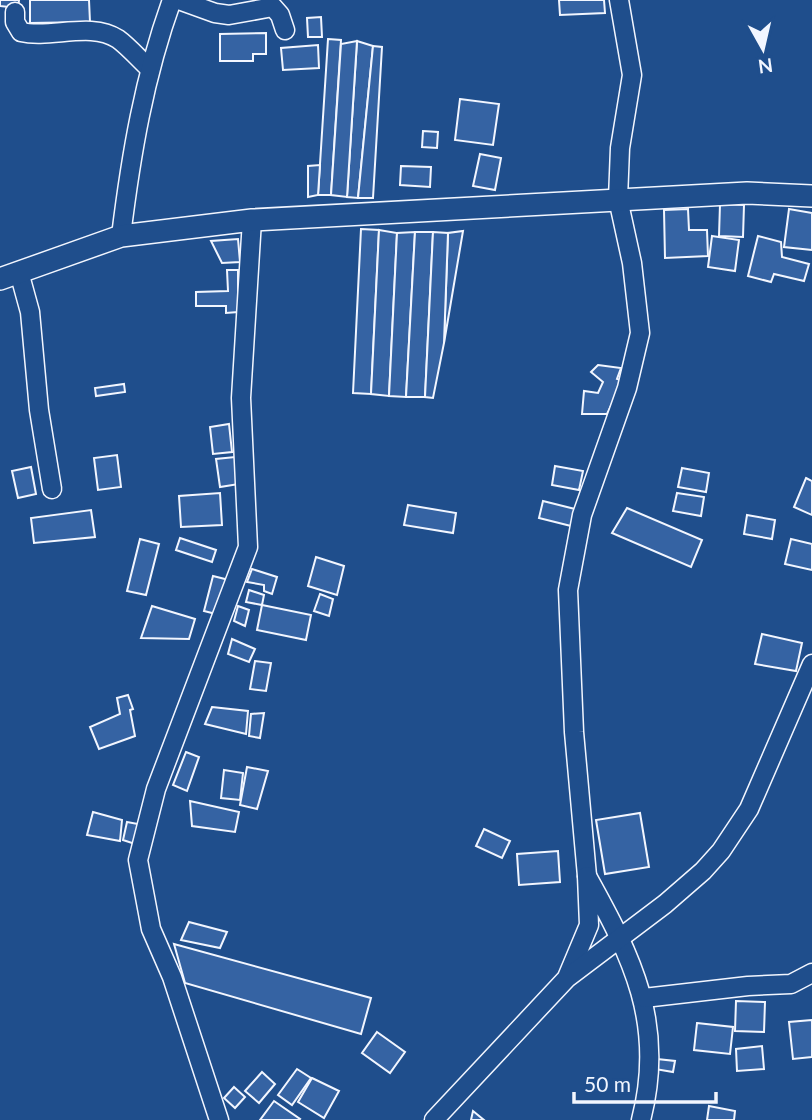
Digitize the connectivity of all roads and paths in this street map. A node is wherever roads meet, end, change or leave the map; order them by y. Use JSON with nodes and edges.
{"nodes":[{"id":1,"x":173,"y":0,"type":"edge"},
{"id":2,"x":179,"y":0,"type":"edge"},
{"id":3,"x":619,"y":0,"type":"edge"},
{"id":4,"x":15,"y":12,"type":"dead end"},
{"id":5,"x":285,"y":30,"type":"dead end"},
{"id":6,"x":150,"y":69,"type":"junction"},
{"id":7,"x":812,"y":196,"type":"edge"},
{"id":8,"x":618,"y":199,"type":"junction"},
{"id":9,"x":252,"y":220,"type":"junction"},
{"id":10,"x":121,"y":236,"type":"junction"},
{"id":11,"x":10,"y":276,"type":"edge"},
{"id":12,"x":52,"y":489,"type":"dead end"},
{"id":13,"x":812,"y":664,"type":"edge"},
{"id":14,"x":587,"y":876,"type":"junction"},
{"id":15,"x":621,"y":936,"type":"junction"},
{"id":16,"x":812,"y":973,"type":"edge"},
{"id":17,"x":567,"y":978,"type":"junction"},
{"id":18,"x":644,"y":998,"type":"junction"},
{"id":19,"x":219,"y":1120,"type":"edge"},
{"id":20,"x":434,"y":1120,"type":"edge"},
{"id":21,"x":641,"y":1120,"type":"edge"}],
"edges":[{"from":1,"to":6,"type":"street"},
{"from":2,"to":5,"type":"street"},
{"from":3,"to":8,"type":"street"},
{"from":4,"to":6,"type":"street"},
{"from":6,"to":10,"type":"street"},
{"from":7,"to":8,"type":"street"},
{"from":8,"to":9,"type":"street"},
{"from":8,"to":14,"type":"street"},
{"from":9,"to":10,"type":"street"},
{"from":9,"to":19,"type":"street"},
{"from":10,"to":11,"type":"street"},
{"from":11,"to":12,"type":"street"},
{"from":13,"to":15,"type":"street"},
{"from":14,"to":15,"type":"street"},
{"from":14,"to":17,"type":"street"},
{"from":15,"to":17,"type":"street"},
{"from":15,"to":18,"type":"street"},
{"from":16,"to":18,"type":"street"},
{"from":17,"to":20,"type":"street"},
{"from":18,"to":21,"type":"street"}]}
